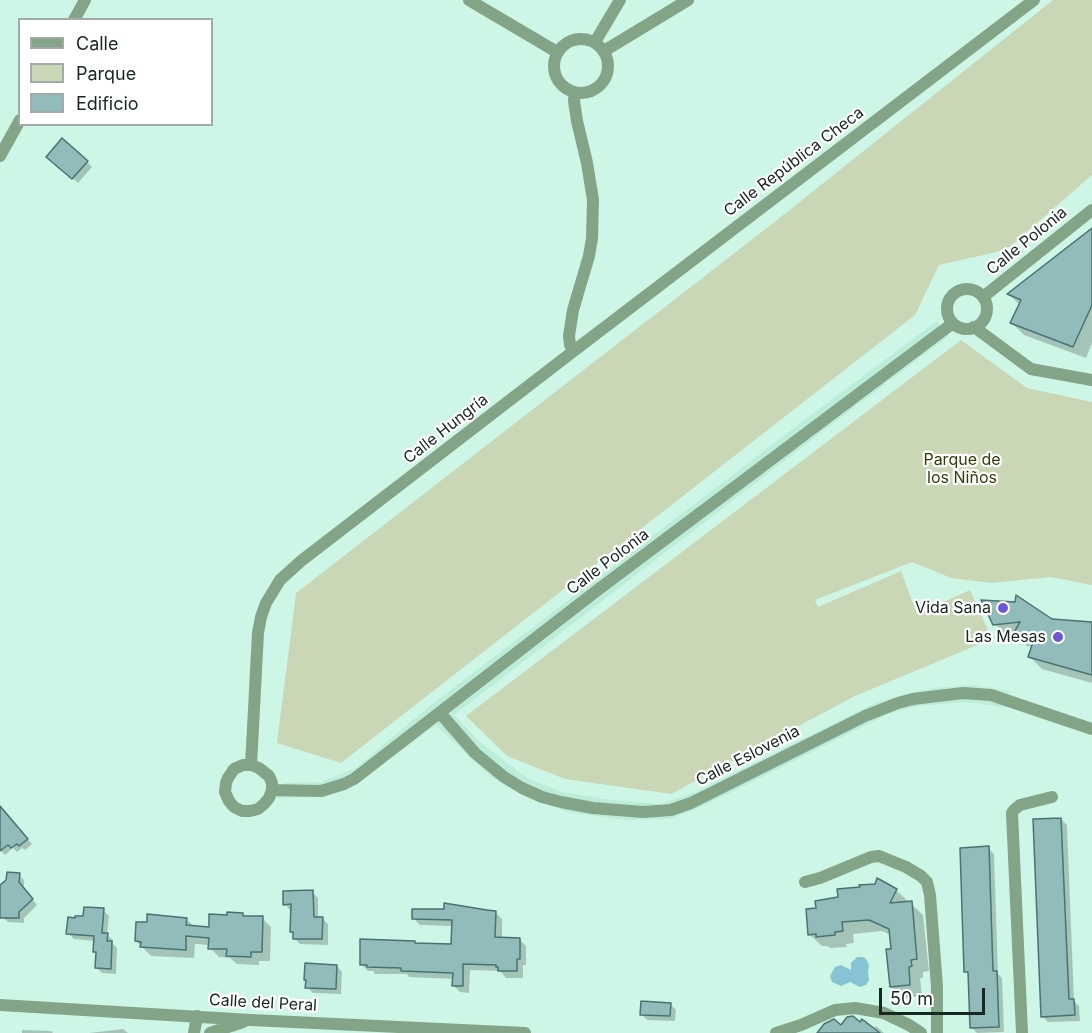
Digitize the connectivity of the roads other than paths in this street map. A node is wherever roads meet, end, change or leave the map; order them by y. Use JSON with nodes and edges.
{"nodes":[{"id":1,"x":85,"y":0,"type":"edge"},
{"id":2,"x":469,"y":0,"type":"edge"},
{"id":3,"x":620,"y":0,"type":"edge"},
{"id":4,"x":688,"y":0,"type":"edge"},
{"id":5,"x":1034,"y":0,"type":"edge"},
{"id":6,"x":75,"y":18,"type":"edge"},
{"id":7,"x":600,"y":46,"type":"junction"},
{"id":8,"x":557,"y":52,"type":"junction"},
{"id":9,"x":575,"y":93,"type":"junction"},
{"id":10,"x":18,"y":124,"type":"edge"},
{"id":11,"x":0,"y":156,"type":"edge"},
{"id":12,"x":1092,"y":210,"type":"edge"},
{"id":13,"x":983,"y":297,"type":"junction"},
{"id":14,"x":952,"y":323,"type":"junction"},
{"id":15,"x":974,"y":327,"type":"junction"},
{"id":16,"x":575,"y":350,"type":"junction"},
{"id":17,"x":1092,"y":380,"type":"edge"},
{"id":18,"x":440,"y":713,"type":"junction"},
{"id":19,"x":1092,"y":729,"type":"edge"},
{"id":20,"x":251,"y":765,"type":"junction"},
{"id":21,"x":272,"y":790,"type":"junction"},
{"id":22,"x":1052,"y":797,"type":"dead end"},
{"id":23,"x":805,"y":882,"type":"dead end"},
{"id":24,"x":0,"y":1005,"type":"edge"},
{"id":25,"x":197,"y":1016,"type":"junction"},
{"id":26,"x":251,"y":1020,"type":"junction"},
{"id":27,"x":314,"y":1028,"type":"edge"},
{"id":28,"x":803,"y":1029,"type":"edge"},
{"id":29,"x":194,"y":1033,"type":"edge"},
{"id":30,"x":210,"y":1033,"type":"edge"},
{"id":31,"x":525,"y":1033,"type":"edge"},
{"id":32,"x":776,"y":1033,"type":"edge"},
{"id":33,"x":921,"y":1033,"type":"edge"},
{"id":34,"x":937,"y":1033,"type":"edge"},
{"id":35,"x":1022,"y":1033,"type":"edge"}],
"edges":[{"from":1,"to":6,"type":"street"},
{"from":2,"to":8,"type":"street"},
{"from":3,"to":7,"type":"street"},
{"from":4,"to":7,"type":"street"},
{"from":5,"to":16,"type":"street","name":"Calle República Checa"},
{"from":7,"to":8,"type":"street"},
{"from":7,"to":9,"type":"street"},
{"from":8,"to":9,"type":"street"},
{"from":9,"to":16,"type":"street"},
{"from":10,"to":11,"type":"street"},
{"from":12,"to":13,"type":"street","name":"Calle Polonia"},
{"from":13,"to":14,"type":"street"},
{"from":13,"to":15,"type":"street"},
{"from":14,"to":15,"type":"street"},
{"from":14,"to":18,"type":"street","name":"Calle Polonia"},
{"from":15,"to":17,"type":"street"},
{"from":16,"to":20,"type":"street","name":"Calle Hungría"},
{"from":18,"to":19,"type":"street","name":"Calle Eslovenia"},
{"from":18,"to":21,"type":"street","name":"Calle Polonia"},
{"from":20,"to":21,"type":"street"},
{"from":20,"to":21,"type":"street"},
{"from":22,"to":35,"type":"street"},
{"from":23,"to":34,"type":"street"},
{"from":24,"to":25,"type":"street","name":"Calle del Peral"},
{"from":25,"to":26,"type":"street","name":"Calle del Peral"},
{"from":25,"to":29,"type":"street"},
{"from":26,"to":27,"type":"street","name":"Calle del Peral"},
{"from":26,"to":30,"type":"street"},
{"from":27,"to":31,"type":"street","name":"Calle del Peral"},
{"from":28,"to":32,"type":"street"},
{"from":28,"to":33,"type":"street"}]}
